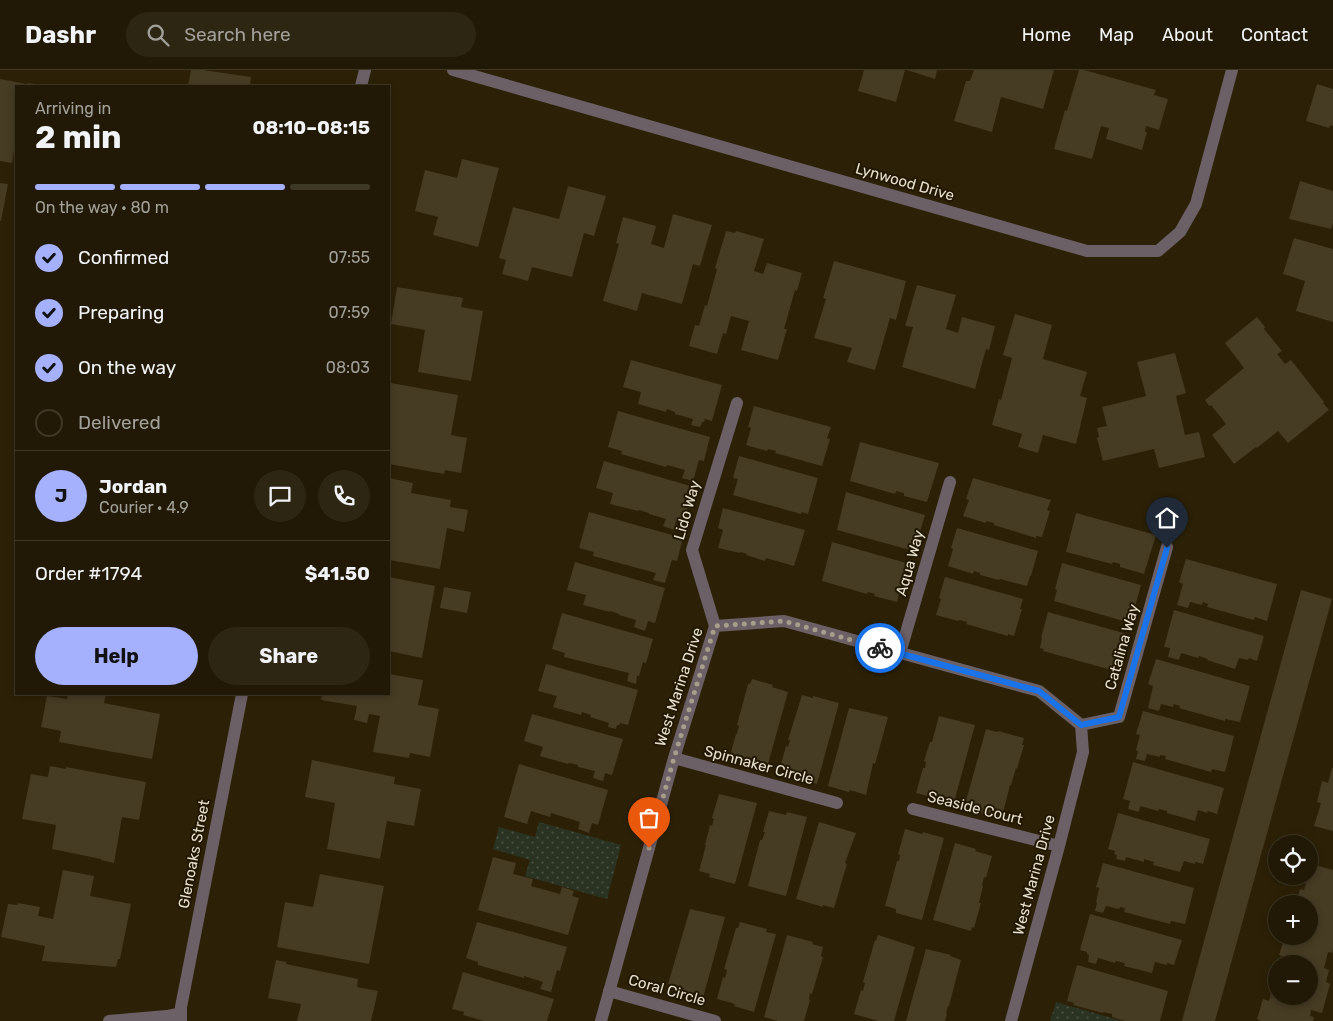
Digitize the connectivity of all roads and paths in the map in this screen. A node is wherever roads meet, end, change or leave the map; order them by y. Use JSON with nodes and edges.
{"nodes":[{"id":1,"x":365,"y":70,"type":"edge"},
{"id":2,"x":453,"y":70,"type":"edge"},
{"id":3,"x":1232,"y":70,"type":"edge"},
{"id":4,"x":361,"y":85,"type":"edge"},
{"id":5,"x":737,"y":404,"type":"dead end"},
{"id":6,"x":950,"y":482,"type":"dead end"},
{"id":7,"x":1167,"y":548,"type":"dead end"},
{"id":8,"x":715,"y":626,"type":"junction"},
{"id":9,"x":900,"y":653,"type":"junction"},
{"id":10,"x":242,"y":695,"type":"edge"},
{"id":11,"x":1081,"y":725,"type":"junction"},
{"id":12,"x":674,"y":758,"type":"junction"},
{"id":13,"x":837,"y":803,"type":"dead end"},
{"id":14,"x":913,"y":808,"type":"dead end"},
{"id":15,"x":1059,"y":846,"type":"junction"},
{"id":16,"x":609,"y":991,"type":"junction"},
{"id":17,"x":181,"y":1017,"type":"edge"},
{"id":18,"x":109,"y":1021,"type":"edge"},
{"id":19,"x":601,"y":1021,"type":"edge"},
{"id":20,"x":715,"y":1021,"type":"edge"},
{"id":21,"x":1011,"y":1021,"type":"edge"}],
"edges":[{"from":1,"to":4,"type":"street"},
{"from":2,"to":3,"type":"street","name":"Lynwood Drive"},
{"from":5,"to":8,"type":"street","name":"Lido Way"},
{"from":6,"to":9,"type":"street","name":"Aqua Way"},
{"from":7,"to":11,"type":"street","name":"Catalina Way"},
{"from":8,"to":9,"type":"street","name":"West Marina Drive"},
{"from":8,"to":12,"type":"street","name":"West Marina Drive"},
{"from":9,"to":11,"type":"street","name":"West Marina Drive"},
{"from":10,"to":17,"type":"street","name":"Glenoaks Street"},
{"from":11,"to":15,"type":"street","name":"West Marina Drive"},
{"from":12,"to":13,"type":"street","name":"Spinnaker Circle"},
{"from":12,"to":16,"type":"street","name":"West Marina Drive"},
{"from":14,"to":15,"type":"street","name":"Seaside Court"},
{"from":15,"to":21,"type":"street","name":"West Marina Drive"},
{"from":16,"to":19,"type":"street","name":"West Marina Drive"},
{"from":16,"to":20,"type":"street","name":"Coral Circle"},
{"from":17,"to":18,"type":"street"}]}
